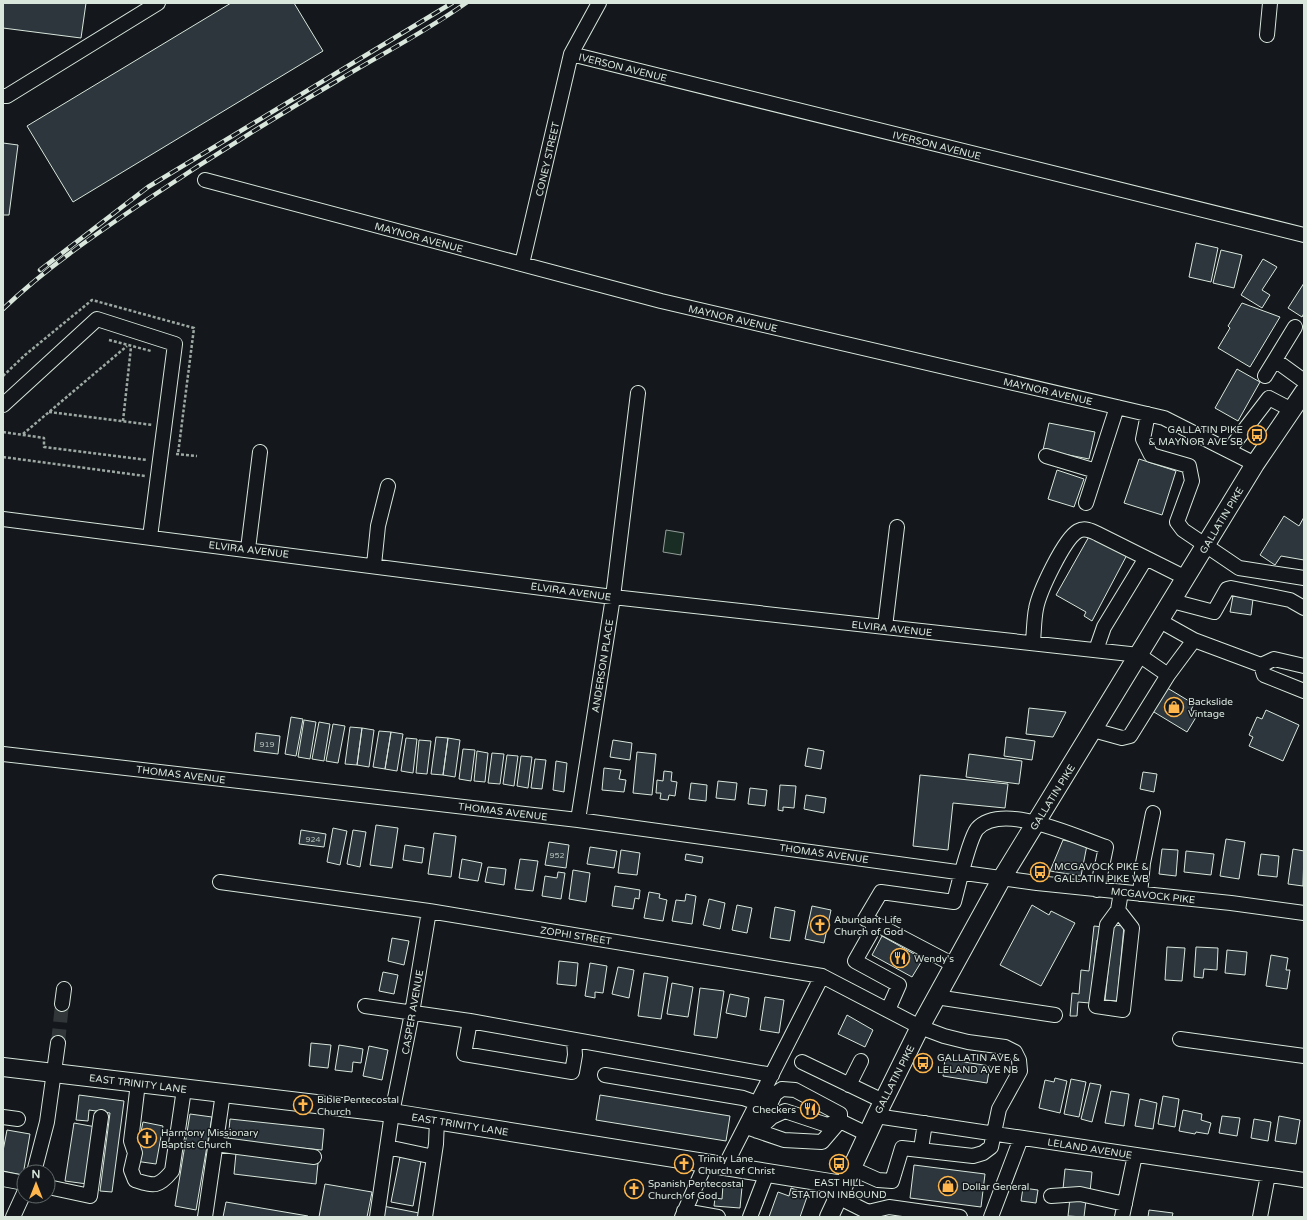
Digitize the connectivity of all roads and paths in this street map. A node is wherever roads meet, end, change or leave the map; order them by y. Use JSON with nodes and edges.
{"nodes":[{"id":1,"x":158,"y":3,"type":"edge"},
{"id":2,"x":599,"y":3,"type":"edge"},
{"id":3,"x":1270,"y":3,"type":"edge"},
{"id":4,"x":1267,"y":35,"type":"dead end"},
{"id":5,"x":571,"y":54,"type":"junction"},
{"id":6,"x":3,"y":96,"type":"edge"},
{"id":7,"x":205,"y":180,"type":"dead end"},
{"id":8,"x":1304,"y":236,"type":"edge"},
{"id":9,"x":522,"y":264,"type":"junction"},
{"id":10,"x":1295,"y":327,"type":"dead end"},
{"id":11,"x":109,"y":340,"type":"dead end"},
{"id":12,"x":127,"y":346,"type":"junction"},
{"id":13,"x":131,"y":347,"type":"junction"},
{"id":14,"x":152,"y":352,"type":"dead end"},
{"id":15,"x":1275,"y":360,"type":"junction"},
{"id":16,"x":3,"y":376,"type":"edge"},
{"id":17,"x":1265,"y":376,"type":"dead end"},
{"id":18,"x":1304,"y":381,"type":"edge"},
{"id":19,"x":1304,"y":392,"type":"edge"},
{"id":20,"x":638,"y":393,"type":"dead end"},
{"id":21,"x":3,"y":405,"type":"edge"},
{"id":22,"x":1117,"y":407,"type":"junction"},
{"id":23,"x":1292,"y":410,"type":"junction"},
{"id":24,"x":49,"y":412,"type":"junction"},
{"id":25,"x":1148,"y":414,"type":"junction"},
{"id":26,"x":123,"y":421,"type":"junction"},
{"id":27,"x":156,"y":426,"type":"dead end"},
{"id":28,"x":3,"y":432,"type":"edge"},
{"id":29,"x":23,"y":434,"type":"junction"},
{"id":30,"x":1229,"y":450,"type":"junction"},
{"id":31,"x":260,"y":452,"type":"dead end"},
{"id":32,"x":172,"y":453,"type":"dead end"},
{"id":33,"x":178,"y":454,"type":"junction"},
{"id":34,"x":197,"y":456,"type":"dead end"},
{"id":35,"x":1046,"y":456,"type":"dead end"},
{"id":36,"x":3,"y":457,"type":"edge"},
{"id":37,"x":151,"y":460,"type":"dead end"},
{"id":38,"x":1255,"y":464,"type":"junction"},
{"id":39,"x":1096,"y":471,"type":"junction"},
{"id":40,"x":150,"y":477,"type":"dead end"},
{"id":41,"x":388,"y":486,"type":"dead end"},
{"id":42,"x":1086,"y":503,"type":"dead end"},
{"id":43,"x":3,"y":519,"type":"edge"},
{"id":44,"x":897,"y":527,"type":"dead end"},
{"id":45,"x":150,"y":537,"type":"junction"},
{"id":46,"x":1206,"y":545,"type":"junction"},
{"id":47,"x":248,"y":549,"type":"junction"},
{"id":48,"x":1146,"y":558,"type":"junction"},
{"id":49,"x":374,"y":565,"type":"junction"},
{"id":50,"x":1186,"y":578,"type":"junction"},
{"id":51,"x":1304,"y":578,"type":"edge"},
{"id":52,"x":613,"y":597,"type":"junction"},
{"id":53,"x":1172,"y":601,"type":"junction"},
{"id":54,"x":1304,"y":608,"type":"edge"},
{"id":55,"x":1160,"y":621,"type":"junction"},
{"id":56,"x":885,"y":627,"type":"junction"},
{"id":57,"x":1194,"y":640,"type":"junction"},
{"id":58,"x":1033,"y":642,"type":"junction"},
{"id":59,"x":1096,"y":650,"type":"junction"},
{"id":60,"x":1139,"y":655,"type":"junction"},
{"id":61,"x":1261,"y":665,"type":"junction"},
{"id":62,"x":1304,"y":666,"type":"edge"},
{"id":63,"x":1168,"y":675,"type":"junction"},
{"id":64,"x":1304,"y":691,"type":"edge"},
{"id":65,"x":1093,"y":730,"type":"junction"},
{"id":66,"x":3,"y":754,"type":"edge"},
{"id":67,"x":1153,"y":813,"type":"dead end"},
{"id":68,"x":578,"y":820,"type":"junction"},
{"id":69,"x":1036,"y":823,"type":"junction"},
{"id":70,"x":962,"y":872,"type":"junction"},
{"id":71,"x":1002,"y":878,"type":"junction"},
{"id":72,"x":220,"y":882,"type":"dead end"},
{"id":73,"x":1097,"y":890,"type":"junction"},
{"id":74,"x":1121,"y":892,"type":"junction"},
{"id":75,"x":1140,"y":894,"type":"junction"},
{"id":76,"x":1118,"y":910,"type":"junction"},
{"id":77,"x":429,"y":911,"type":"junction"},
{"id":78,"x":1304,"y":913,"type":"edge"},
{"id":79,"x":876,"y":924,"type":"junction"},
{"id":80,"x":954,"y":965,"type":"junction"},
{"id":81,"x":822,"y":976,"type":"junction"},
{"id":82,"x":64,"y":989,"type":"dead end"},
{"id":83,"x":936,"y":997,"type":"junction"},
{"id":84,"x":62,"y":1004,"type":"tunnel mouth"},
{"id":85,"x":365,"y":1006,"type":"dead end"},
{"id":86,"x":888,"y":1010,"type":"junction"},
{"id":87,"x":412,"y":1014,"type":"junction"},
{"id":88,"x":1055,"y":1015,"type":"dead end"},
{"id":89,"x":470,"y":1021,"type":"junction"},
{"id":90,"x":920,"y":1027,"type":"junction"},
{"id":91,"x":1180,"y":1039,"type":"dead end"},
{"id":92,"x":574,"y":1040,"type":"junction"},
{"id":93,"x":58,"y":1043,"type":"tunnel mouth"},
{"id":94,"x":1304,"y":1056,"type":"edge"},
{"id":95,"x":861,"y":1061,"type":"dead end"},
{"id":96,"x":802,"y":1062,"type":"dead end"},
{"id":97,"x":3,"y":1067,"type":"edge"},
{"id":98,"x":54,"y":1073,"type":"junction"},
{"id":99,"x":605,"y":1075,"type":"dead end"},
{"id":100,"x":772,"y":1075,"type":"junction"},
{"id":101,"x":138,"y":1083,"type":"junction"},
{"id":102,"x":849,"y":1085,"type":"junction"},
{"id":103,"x":184,"y":1089,"type":"junction"},
{"id":104,"x":223,"y":1093,"type":"junction"},
{"id":105,"x":757,"y":1103,"type":"junction"},
{"id":106,"x":879,"y":1108,"type":"junction"},
{"id":107,"x":392,"y":1113,"type":"junction"},
{"id":108,"x":3,"y":1117,"type":"edge"},
{"id":109,"x":101,"y":1117,"type":"dead end"},
{"id":110,"x":18,"y":1118,"type":"dead end"},
{"id":111,"x":437,"y":1120,"type":"junction"},
{"id":112,"x":840,"y":1122,"type":"junction"},
{"id":113,"x":925,"y":1123,"type":"junction"},
{"id":114,"x":751,"y":1128,"type":"junction"},
{"id":115,"x":993,"y":1133,"type":"junction"},
{"id":116,"x":867,"y":1134,"type":"junction"},
{"id":117,"x":1021,"y":1138,"type":"junction"},
{"id":118,"x":215,"y":1144,"type":"junction"},
{"id":119,"x":387,"y":1147,"type":"junction"},
{"id":120,"x":921,"y":1149,"type":"junction"},
{"id":121,"x":1135,"y":1155,"type":"junction"},
{"id":122,"x":314,"y":1157,"type":"dead end"},
{"id":123,"x":434,"y":1157,"type":"junction"},
{"id":124,"x":706,"y":1163,"type":"junction"},
{"id":125,"x":36,"y":1164,"type":"edge"},
{"id":126,"x":725,"y":1166,"type":"junction"},
{"id":127,"x":851,"y":1168,"type":"junction"},
{"id":128,"x":766,"y":1173,"type":"junction"},
{"id":129,"x":1268,"y":1175,"type":"junction"},
{"id":130,"x":3,"y":1179,"type":"edge"},
{"id":131,"x":1304,"y":1180,"type":"edge"},
{"id":132,"x":16,"y":1181,"type":"edge"},
{"id":133,"x":56,"y":1189,"type":"edge"},
{"id":134,"x":840,"y":1191,"type":"junction"},
{"id":135,"x":1051,"y":1196,"type":"dead end"},
{"id":136,"x":19,"y":1204,"type":"edge"},
{"id":137,"x":1124,"y":1211,"type":"edge"},
{"id":138,"x":683,"y":1214,"type":"edge"},
{"id":139,"x":868,"y":1214,"type":"edge"},
{"id":140,"x":13,"y":1217,"type":"edge"},
{"id":141,"x":205,"y":1217,"type":"edge"},
{"id":142,"x":377,"y":1217,"type":"edge"},
{"id":143,"x":425,"y":1217,"type":"edge"},
{"id":144,"x":718,"y":1217,"type":"edge"},
{"id":145,"x":750,"y":1217,"type":"edge"},
{"id":146,"x":829,"y":1217,"type":"edge"},
{"id":147,"x":960,"y":1217,"type":"edge"},
{"id":148,"x":991,"y":1217,"type":"edge"},
{"id":149,"x":1260,"y":1217,"type":"edge"}],
"edges":[{"from":1,"to":6,"type":"street"},
{"from":2,"to":5,"type":"street","name":"CONEY STREET"},
{"from":3,"to":4,"type":"street"},
{"from":5,"to":8,"type":"street","name":"IVERSON AVENUE"},
{"from":5,"to":9,"type":"street","name":"CONEY STREET"},
{"from":7,"to":9,"type":"street","name":"MAYNOR AVENUE"},
{"from":9,"to":22,"type":"street","name":"MAYNOR AVENUE"},
{"from":10,"to":15,"type":"street"},
{"from":11,"to":12,"type":"path"},
{"from":12,"to":13,"type":"path"},
{"from":12,"to":24,"type":"path"},
{"from":13,"to":14,"type":"path"},
{"from":13,"to":26,"type":"path"},
{"from":15,"to":17,"type":"street"},
{"from":15,"to":18,"type":"street"},
{"from":16,"to":33,"type":"path"},
{"from":19,"to":23,"type":"main road","name":"GALLATIN PIKE"},
{"from":20,"to":52,"type":"street","name":"ANDERSON PLACE"},
{"from":21,"to":45,"type":"street"},
{"from":22,"to":25,"type":"street","name":"MAYNOR AVENUE"},
{"from":22,"to":39,"type":"street"},
{"from":23,"to":30,"type":"street"},
{"from":23,"to":38,"type":"main road","name":"GALLATIN PIKE"},
{"from":24,"to":26,"type":"path"},
{"from":24,"to":29,"type":"path"},
{"from":25,"to":30,"type":"street","name":"MAYNOR AVENUE"},
{"from":25,"to":46,"type":"street"},
{"from":26,"to":27,"type":"path"},
{"from":28,"to":29,"type":"path"},
{"from":29,"to":37,"type":"path"},
{"from":30,"to":38,"type":"street","name":"MAYNOR AVENUE"},
{"from":31,"to":47,"type":"street"},
{"from":32,"to":33,"type":"path"},
{"from":33,"to":34,"type":"path"},
{"from":35,"to":39,"type":"street"},
{"from":36,"to":40,"type":"path"},
{"from":38,"to":46,"type":"main road","name":"GALLATIN PIKE"},
{"from":39,"to":42,"type":"street"},
{"from":41,"to":49,"type":"street"},
{"from":43,"to":45,"type":"street","name":"ELVIRA AVENUE"},
{"from":44,"to":56,"type":"street"},
{"from":45,"to":47,"type":"street","name":"ELVIRA AVENUE"},
{"from":46,"to":50,"type":"main road","name":"GALLATIN PIKE"},
{"from":46,"to":51,"type":"street"},
{"from":47,"to":49,"type":"street","name":"ELVIRA AVENUE"},
{"from":48,"to":50,"type":"street"},
{"from":48,"to":58,"type":"street"},
{"from":48,"to":59,"type":"street"},
{"from":49,"to":52,"type":"street","name":"ELVIRA AVENUE"},
{"from":50,"to":53,"type":"main road","name":"GALLATIN PIKE"},
{"from":52,"to":56,"type":"street","name":"ELVIRA AVENUE"},
{"from":52,"to":68,"type":"street","name":"ANDERSON PLACE"},
{"from":53,"to":54,"type":"street"},
{"from":53,"to":55,"type":"main road","name":"GALLATIN PIKE"},
{"from":55,"to":57,"type":"street"},
{"from":55,"to":60,"type":"main road","name":"GALLATIN PIKE"},
{"from":56,"to":58,"type":"street","name":"ELVIRA AVENUE"},
{"from":57,"to":61,"type":"street"},
{"from":57,"to":63,"type":"street"},
{"from":58,"to":59,"type":"street","name":"ELVIRA AVENUE"},
{"from":59,"to":60,"type":"street","name":"ELVIRA AVENUE"},
{"from":60,"to":63,"type":"street"},
{"from":60,"to":65,"type":"main road","name":"GALLATIN PIKE"},
{"from":61,"to":62,"type":"street"},
{"from":61,"to":64,"type":"street"},
{"from":63,"to":65,"type":"street"},
{"from":65,"to":69,"type":"main road","name":"GALLATIN PIKE"},
{"from":66,"to":68,"type":"street","name":"THOMAS AVENUE"},
{"from":67,"to":75,"type":"street"},
{"from":68,"to":70,"type":"street","name":"THOMAS AVENUE"},
{"from":69,"to":70,"type":"street"},
{"from":69,"to":71,"type":"main road","name":"GALLATIN PIKE"},
{"from":69,"to":73,"type":"street"},
{"from":70,"to":71,"type":"street","name":"THOMAS AVENUE"},
{"from":70,"to":79,"type":"street"},
{"from":71,"to":73,"type":"street","name":"MCGAVOCK PIKE"},
{"from":71,"to":80,"type":"main road","name":"GALLATIN PIKE"},
{"from":72,"to":77,"type":"street","name":"ZOPHI STREET"},
{"from":73,"to":74,"type":"street","name":"MCGAVOCK PIKE"},
{"from":74,"to":75,"type":"street","name":"MCGAVOCK PIKE"},
{"from":74,"to":76,"type":"street"},
{"from":75,"to":78,"type":"street","name":"MCGAVOCK PIKE"},
{"from":76,"to":76,"type":"street"},
{"from":77,"to":81,"type":"street","name":"ZOPHI STREET"},
{"from":77,"to":87,"type":"street","name":"CASPER AVENUE"},
{"from":79,"to":80,"type":"street"},
{"from":79,"to":86,"type":"street"},
{"from":80,"to":83,"type":"main road","name":"GALLATIN PIKE"},
{"from":81,"to":86,"type":"street","name":"ZOPHI STREET"},
{"from":81,"to":100,"type":"street"},
{"from":82,"to":84,"type":"street"},
{"from":83,"to":88,"type":"street"},
{"from":83,"to":90,"type":"main road","name":"GALLATIN PIKE"},
{"from":85,"to":87,"type":"street"},
{"from":86,"to":90,"type":"street","name":"ZOPHI STREET"},
{"from":87,"to":89,"type":"street"},
{"from":87,"to":107,"type":"street","name":"CASPER AVENUE"},
{"from":89,"to":92,"type":"street"},
{"from":89,"to":92,"type":"street"},
{"from":90,"to":106,"type":"main road","name":"GALLATIN PIKE"},
{"from":90,"to":115,"type":"street","name":"ZOPHI STREET"},
{"from":91,"to":94,"type":"street"},
{"from":92,"to":100,"type":"street"},
{"from":93,"to":98,"type":"street"},
{"from":95,"to":102,"type":"street"},
{"from":96,"to":102,"type":"street","name":"LELAND AVENUE"},
{"from":97,"to":98,"type":"main road","name":"EAST TRINITY LANE"},
{"from":98,"to":101,"type":"main road","name":"EAST TRINITY LANE"},
{"from":98,"to":125,"type":"street"},
{"from":99,"to":105,"type":"street"},
{"from":100,"to":105,"type":"street"},
{"from":101,"to":103,"type":"main road","name":"EAST TRINITY LANE"},
{"from":101,"to":103,"type":"street"},
{"from":102,"to":106,"type":"street","name":"LELAND AVENUE"},
{"from":103,"to":104,"type":"main road","name":"EAST TRINITY LANE"},
{"from":104,"to":107,"type":"main road","name":"EAST TRINITY LANE"},
{"from":104,"to":118,"type":"street"},
{"from":105,"to":114,"type":"street"},
{"from":106,"to":113,"type":"street","name":"LELAND AVENUE"},
{"from":106,"to":116,"type":"main road","name":"GALLATIN PIKE"},
{"from":107,"to":111,"type":"main road","name":"EAST TRINITY LANE"},
{"from":107,"to":119,"type":"street","name":"CASPER AVENUE"},
{"from":108,"to":110,"type":"street"},
{"from":109,"to":133,"type":"street"},
{"from":111,"to":123,"type":"street"},
{"from":111,"to":124,"type":"main road","name":"EAST TRINITY LANE"},
{"from":112,"to":114,"type":"street"},
{"from":112,"to":114,"type":"street"},
{"from":112,"to":114,"type":"street"},
{"from":112,"to":116,"type":"street"},
{"from":113,"to":115,"type":"street","name":"LELAND AVENUE"},
{"from":113,"to":120,"type":"street"},
{"from":114,"to":126,"type":"street"},
{"from":115,"to":117,"type":"street","name":"LELAND AVENUE"},
{"from":115,"to":120,"type":"street"},
{"from":116,"to":127,"type":"main road","name":"GALLATIN PIKE"},
{"from":117,"to":121,"type":"street","name":"LELAND AVENUE"},
{"from":117,"to":148,"type":"street"},
{"from":118,"to":122,"type":"street"},
{"from":118,"to":141,"type":"street"},
{"from":119,"to":123,"type":"street"},
{"from":119,"to":142,"type":"street","name":"CASPER AVENUE"},
{"from":120,"to":127,"type":"street"},
{"from":121,"to":129,"type":"street","name":"LELAND AVENUE"},
{"from":121,"to":137,"type":"street"},
{"from":123,"to":143,"type":"street"},
{"from":124,"to":126,"type":"main road","name":"EAST TRINITY LANE"},
{"from":124,"to":138,"type":"street"},
{"from":126,"to":128,"type":"main road","name":"EAST TRINITY LANE"},
{"from":127,"to":134,"type":"main road","name":"GALLATIN PIKE"},
{"from":128,"to":134,"type":"main road","name":"EAST TRINITY LANE"},
{"from":128,"to":145,"type":"street"},
{"from":129,"to":131,"type":"street","name":"LELAND AVENUE"},
{"from":129,"to":149,"type":"street"},
{"from":130,"to":132,"type":"street"},
{"from":134,"to":139,"type":"street"},
{"from":134,"to":146,"type":"main road","name":"GALLATIN PIKE"},
{"from":135,"to":137,"type":"street"},
{"from":136,"to":140,"type":"street"},
{"from":138,"to":144,"type":"street"},
{"from":139,"to":147,"type":"street"}]}
